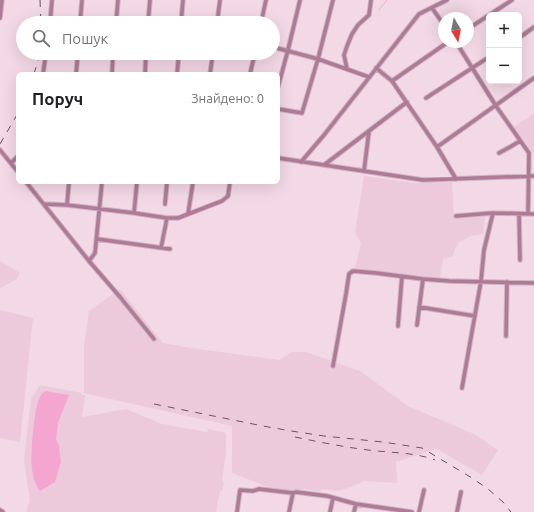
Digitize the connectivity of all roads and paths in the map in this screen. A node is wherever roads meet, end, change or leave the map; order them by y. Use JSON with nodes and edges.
{"nodes":[{"id":1,"x":2,"y":0,"type":"edge"},
{"id":2,"x":52,"y":0,"type":"edge"},
{"id":3,"x":82,"y":0,"type":"edge"},
{"id":4,"x":118,"y":0,"type":"edge"},
{"id":5,"x":150,"y":0,"type":"edge"},
{"id":6,"x":183,"y":0,"type":"edge"},
{"id":7,"x":220,"y":0,"type":"edge"},
{"id":8,"x":266,"y":0,"type":"edge"},
{"id":9,"x":300,"y":0,"type":"edge"},
{"id":10,"x":333,"y":0,"type":"edge"},
{"id":11,"x":371,"y":0,"type":"edge"},
{"id":12,"x":446,"y":0,"type":"edge"},
{"id":13,"x":512,"y":0,"type":"edge"},
{"id":14,"x":432,"y":8,"type":"junction"},
{"id":15,"x":494,"y":12,"type":"edge"},
{"id":16,"x":51,"y":16,"type":"edge"},
{"id":17,"x":81,"y":16,"type":"edge"},
{"id":18,"x":117,"y":16,"type":"edge"},
{"id":19,"x":149,"y":16,"type":"edge"},
{"id":20,"x":182,"y":16,"type":"edge"},
{"id":21,"x":218,"y":16,"type":"edge"},
{"id":22,"x":263,"y":16,"type":"edge"},
{"id":23,"x":438,"y":16,"type":"edge"},
{"id":24,"x":486,"y":17,"type":"edge"},
{"id":25,"x":0,"y":18,"type":"edge"},
{"id":26,"x":474,"y":25,"type":"edge"},
{"id":27,"x":534,"y":27,"type":"edge"},
{"id":28,"x":522,"y":36,"type":"edge"},
{"id":29,"x":280,"y":48,"type":"edge"},
{"id":30,"x":439,"y":48,"type":"edge"},
{"id":31,"x":460,"y":48,"type":"edge"},
{"id":32,"x":288,"y":50,"type":"junction"},
{"id":33,"x":318,"y":59,"type":"junction"},
{"id":34,"x":486,"y":59,"type":"edge"},
{"id":35,"x":45,"y":60,"type":"edge"},
{"id":36,"x":77,"y":60,"type":"edge"},
{"id":37,"x":113,"y":60,"type":"edge"},
{"id":38,"x":146,"y":60,"type":"edge"},
{"id":39,"x":178,"y":60,"type":"edge"},
{"id":40,"x":212,"y":60,"type":"edge"},
{"id":41,"x":253,"y":60,"type":"edge"},
{"id":42,"x":472,"y":67,"type":"junction"},
{"id":43,"x":376,"y":68,"type":"junction"},
{"id":44,"x":347,"y":69,"type":"junction"},
{"id":45,"x":42,"y":72,"type":"edge"},
{"id":46,"x":76,"y":72,"type":"edge"},
{"id":47,"x":112,"y":72,"type":"edge"},
{"id":48,"x":145,"y":72,"type":"edge"},
{"id":49,"x":177,"y":72,"type":"edge"},
{"id":50,"x":210,"y":72,"type":"edge"},
{"id":51,"x":250,"y":72,"type":"edge"},
{"id":52,"x":369,"y":77,"type":"junction"},
{"id":53,"x":280,"y":80,"type":"edge"},
{"id":54,"x":532,"y":80,"type":"edge"},
{"id":55,"x":392,"y":81,"type":"junction"},
{"id":56,"x":534,"y":86,"type":"edge"},
{"id":57,"x":426,"y":98,"type":"dead end"},
{"id":58,"x":407,"y":102,"type":"junction"},
{"id":59,"x":496,"y":106,"type":"junction"},
{"id":60,"x":280,"y":108,"type":"edge"},
{"id":61,"x":369,"y":131,"type":"junction"},
{"id":62,"x":520,"y":141,"type":"junction"},
{"id":63,"x":437,"y":147,"type":"junction"},
{"id":64,"x":0,"y":150,"type":"edge"},
{"id":65,"x":499,"y":153,"type":"dead end"},
{"id":66,"x":16,"y":158,"type":"edge"},
{"id":67,"x":280,"y":158,"type":"edge"},
{"id":68,"x":301,"y":162,"type":"junction"},
{"id":69,"x":11,"y":163,"type":"junction"},
{"id":70,"x":324,"y":165,"type":"junction"},
{"id":71,"x":16,"y":169,"type":"edge"},
{"id":72,"x":364,"y":171,"type":"junction"},
{"id":73,"x":528,"y":176,"type":"junction"},
{"id":74,"x":534,"y":176,"type":"edge"},
{"id":75,"x":456,"y":179,"type":"junction"},
{"id":76,"x":28,"y":184,"type":"edge"},
{"id":77,"x":68,"y":184,"type":"edge"},
{"id":78,"x":102,"y":184,"type":"edge"},
{"id":79,"x":137,"y":184,"type":"edge"},
{"id":80,"x":167,"y":184,"type":"edge"},
{"id":81,"x":193,"y":184,"type":"edge"},
{"id":82,"x":230,"y":184,"type":"edge"},
{"id":83,"x":44,"y":204,"type":"junction"},
{"id":84,"x":165,"y":204,"type":"dead end"},
{"id":85,"x":67,"y":205,"type":"junction"},
{"id":86,"x":99,"y":209,"type":"junction"},
{"id":87,"x":134,"y":213,"type":"junction"},
{"id":88,"x":493,"y":213,"type":"junction"},
{"id":89,"x":188,"y":214,"type":"junction"},
{"id":90,"x":518,"y":214,"type":"junction"},
{"id":91,"x":528,"y":214,"type":"junction"},
{"id":92,"x":534,"y":214,"type":"edge"},
{"id":93,"x":456,"y":216,"type":"dead end"},
{"id":94,"x":167,"y":218,"type":"junction"},
{"id":95,"x":97,"y":239,"type":"junction"},
{"id":96,"x":161,"y":248,"type":"junction"},
{"id":97,"x":170,"y":249,"type":"dead end"},
{"id":98,"x":520,"y":260,"type":"dead end"},
{"id":99,"x":89,"y":261,"type":"junction"},
{"id":100,"x":402,"y":276,"type":"junction"},
{"id":101,"x":423,"y":279,"type":"junction"},
{"id":102,"x":481,"y":281,"type":"junction"},
{"id":103,"x":507,"y":282,"type":"junction"},
{"id":104,"x":534,"y":283,"type":"edge"},
{"id":105,"x":419,"y":307,"type":"junction"},
{"id":106,"x":474,"y":316,"type":"junction"},
{"id":107,"x":416,"y":325,"type":"dead end"},
{"id":108,"x":398,"y":326,"type":"dead end"},
{"id":109,"x":506,"y":336,"type":"dead end"},
{"id":110,"x":154,"y":340,"type":"dead end"},
{"id":111,"x":333,"y":366,"type":"dead end"},
{"id":112,"x":462,"y":388,"type":"dead end"},
{"id":113,"x":424,"y":490,"type":"dead end"},
{"id":114,"x":461,"y":492,"type":"dead end"},
{"id":115,"x":293,"y":493,"type":"junction"},
{"id":116,"x":333,"y":498,"type":"junction"},
{"id":117,"x":356,"y":504,"type":"junction"},
{"id":118,"x":0,"y":510,"type":"edge"},
{"id":119,"x":3,"y":512,"type":"edge"},
{"id":120,"x":237,"y":512,"type":"edge"},
{"id":121,"x":289,"y":512,"type":"edge"},
{"id":122,"x":330,"y":512,"type":"edge"},
{"id":123,"x":354,"y":512,"type":"edge"},
{"id":124,"x":412,"y":512,"type":"edge"},
{"id":125,"x":420,"y":512,"type":"edge"},
{"id":126,"x":457,"y":512,"type":"edge"}],
"edges":[{"from":1,"to":25,"type":"street"},
{"from":2,"to":16,"type":"street"},
{"from":3,"to":17,"type":"street"},
{"from":4,"to":18,"type":"street"},
{"from":5,"to":19,"type":"street"},
{"from":6,"to":20,"type":"street"},
{"from":7,"to":21,"type":"street"},
{"from":8,"to":22,"type":"street"},
{"from":9,"to":32,"type":"street"},
{"from":10,"to":33,"type":"street"},
{"from":11,"to":44,"type":"street"},
{"from":12,"to":14,"type":"street"},
{"from":13,"to":15,"type":"street"},
{"from":14,"to":23,"type":"street"},
{"from":14,"to":43,"type":"street"},
{"from":24,"to":26,"type":"street"},
{"from":27,"to":28,"type":"street"},
{"from":29,"to":32,"type":"street"},
{"from":30,"to":55,"type":"street"},
{"from":31,"to":42,"type":"street"},
{"from":32,"to":33,"type":"street"},
{"from":32,"to":53,"type":"street"},
{"from":33,"to":44,"type":"street"},
{"from":33,"to":60,"type":"street"},
{"from":34,"to":42,"type":"street"},
{"from":35,"to":45,"type":"street"},
{"from":36,"to":46,"type":"street"},
{"from":37,"to":47,"type":"street"},
{"from":38,"to":48,"type":"street"},
{"from":39,"to":49,"type":"street"},
{"from":40,"to":50,"type":"street"},
{"from":41,"to":51,"type":"street"},
{"from":42,"to":57,"type":"street"},
{"from":42,"to":59,"type":"street"},
{"from":43,"to":52,"type":"street"},
{"from":43,"to":55,"type":"street"},
{"from":44,"to":52,"type":"street"},
{"from":52,"to":68,"type":"street"},
{"from":54,"to":56,"type":"street"},
{"from":54,"to":59,"type":"street"},
{"from":55,"to":58,"type":"street"},
{"from":58,"to":61,"type":"street"},
{"from":58,"to":63,"type":"street"},
{"from":59,"to":62,"type":"street"},
{"from":59,"to":63,"type":"street"},
{"from":61,"to":70,"type":"street"},
{"from":61,"to":72,"type":"street"},
{"from":62,"to":65,"type":"street"},
{"from":62,"to":73,"type":"street"},
{"from":63,"to":75,"type":"street"},
{"from":64,"to":69,"type":"street"},
{"from":66,"to":69,"type":"street"},
{"from":67,"to":68,"type":"street"},
{"from":68,"to":70,"type":"street"},
{"from":69,"to":71,"type":"street"},
{"from":70,"to":72,"type":"street"},
{"from":72,"to":75,"type":"street"},
{"from":73,"to":74,"type":"street"},
{"from":73,"to":75,"type":"street"},
{"from":73,"to":91,"type":"street"},
{"from":76,"to":83,"type":"street"},
{"from":77,"to":85,"type":"street"},
{"from":78,"to":86,"type":"street"},
{"from":79,"to":87,"type":"street"},
{"from":80,"to":84,"type":"street"},
{"from":81,"to":89,"type":"street"},
{"from":82,"to":89,"type":"street"},
{"from":83,"to":85,"type":"street"},
{"from":83,"to":99,"type":"street"},
{"from":85,"to":86,"type":"street"},
{"from":86,"to":87,"type":"street"},
{"from":86,"to":95,"type":"street"},
{"from":87,"to":94,"type":"street"},
{"from":88,"to":90,"type":"street"},
{"from":88,"to":93,"type":"street"},
{"from":88,"to":102,"type":"street"},
{"from":89,"to":94,"type":"street"},
{"from":90,"to":91,"type":"street"},
{"from":90,"to":98,"type":"street"},
{"from":91,"to":92,"type":"street"},
{"from":94,"to":96,"type":"street"},
{"from":95,"to":96,"type":"street"},
{"from":95,"to":99,"type":"street"},
{"from":96,"to":97,"type":"street"},
{"from":99,"to":110,"type":"street"},
{"from":100,"to":101,"type":"street"},
{"from":100,"to":108,"type":"street"},
{"from":100,"to":111,"type":"street"},
{"from":101,"to":102,"type":"street"},
{"from":101,"to":105,"type":"street"},
{"from":102,"to":103,"type":"street"},
{"from":102,"to":106,"type":"street"},
{"from":103,"to":104,"type":"street"},
{"from":103,"to":109,"type":"street"},
{"from":105,"to":106,"type":"street"},
{"from":105,"to":107,"type":"street"},
{"from":106,"to":112,"type":"street"},
{"from":113,"to":125,"type":"street"},
{"from":114,"to":126,"type":"street"},
{"from":115,"to":116,"type":"street"},
{"from":115,"to":120,"type":"street"},
{"from":115,"to":121,"type":"street"},
{"from":116,"to":117,"type":"street"},
{"from":116,"to":122,"type":"street"},
{"from":117,"to":123,"type":"street"},
{"from":117,"to":124,"type":"street"},
{"from":118,"to":119,"type":"street"}]}
